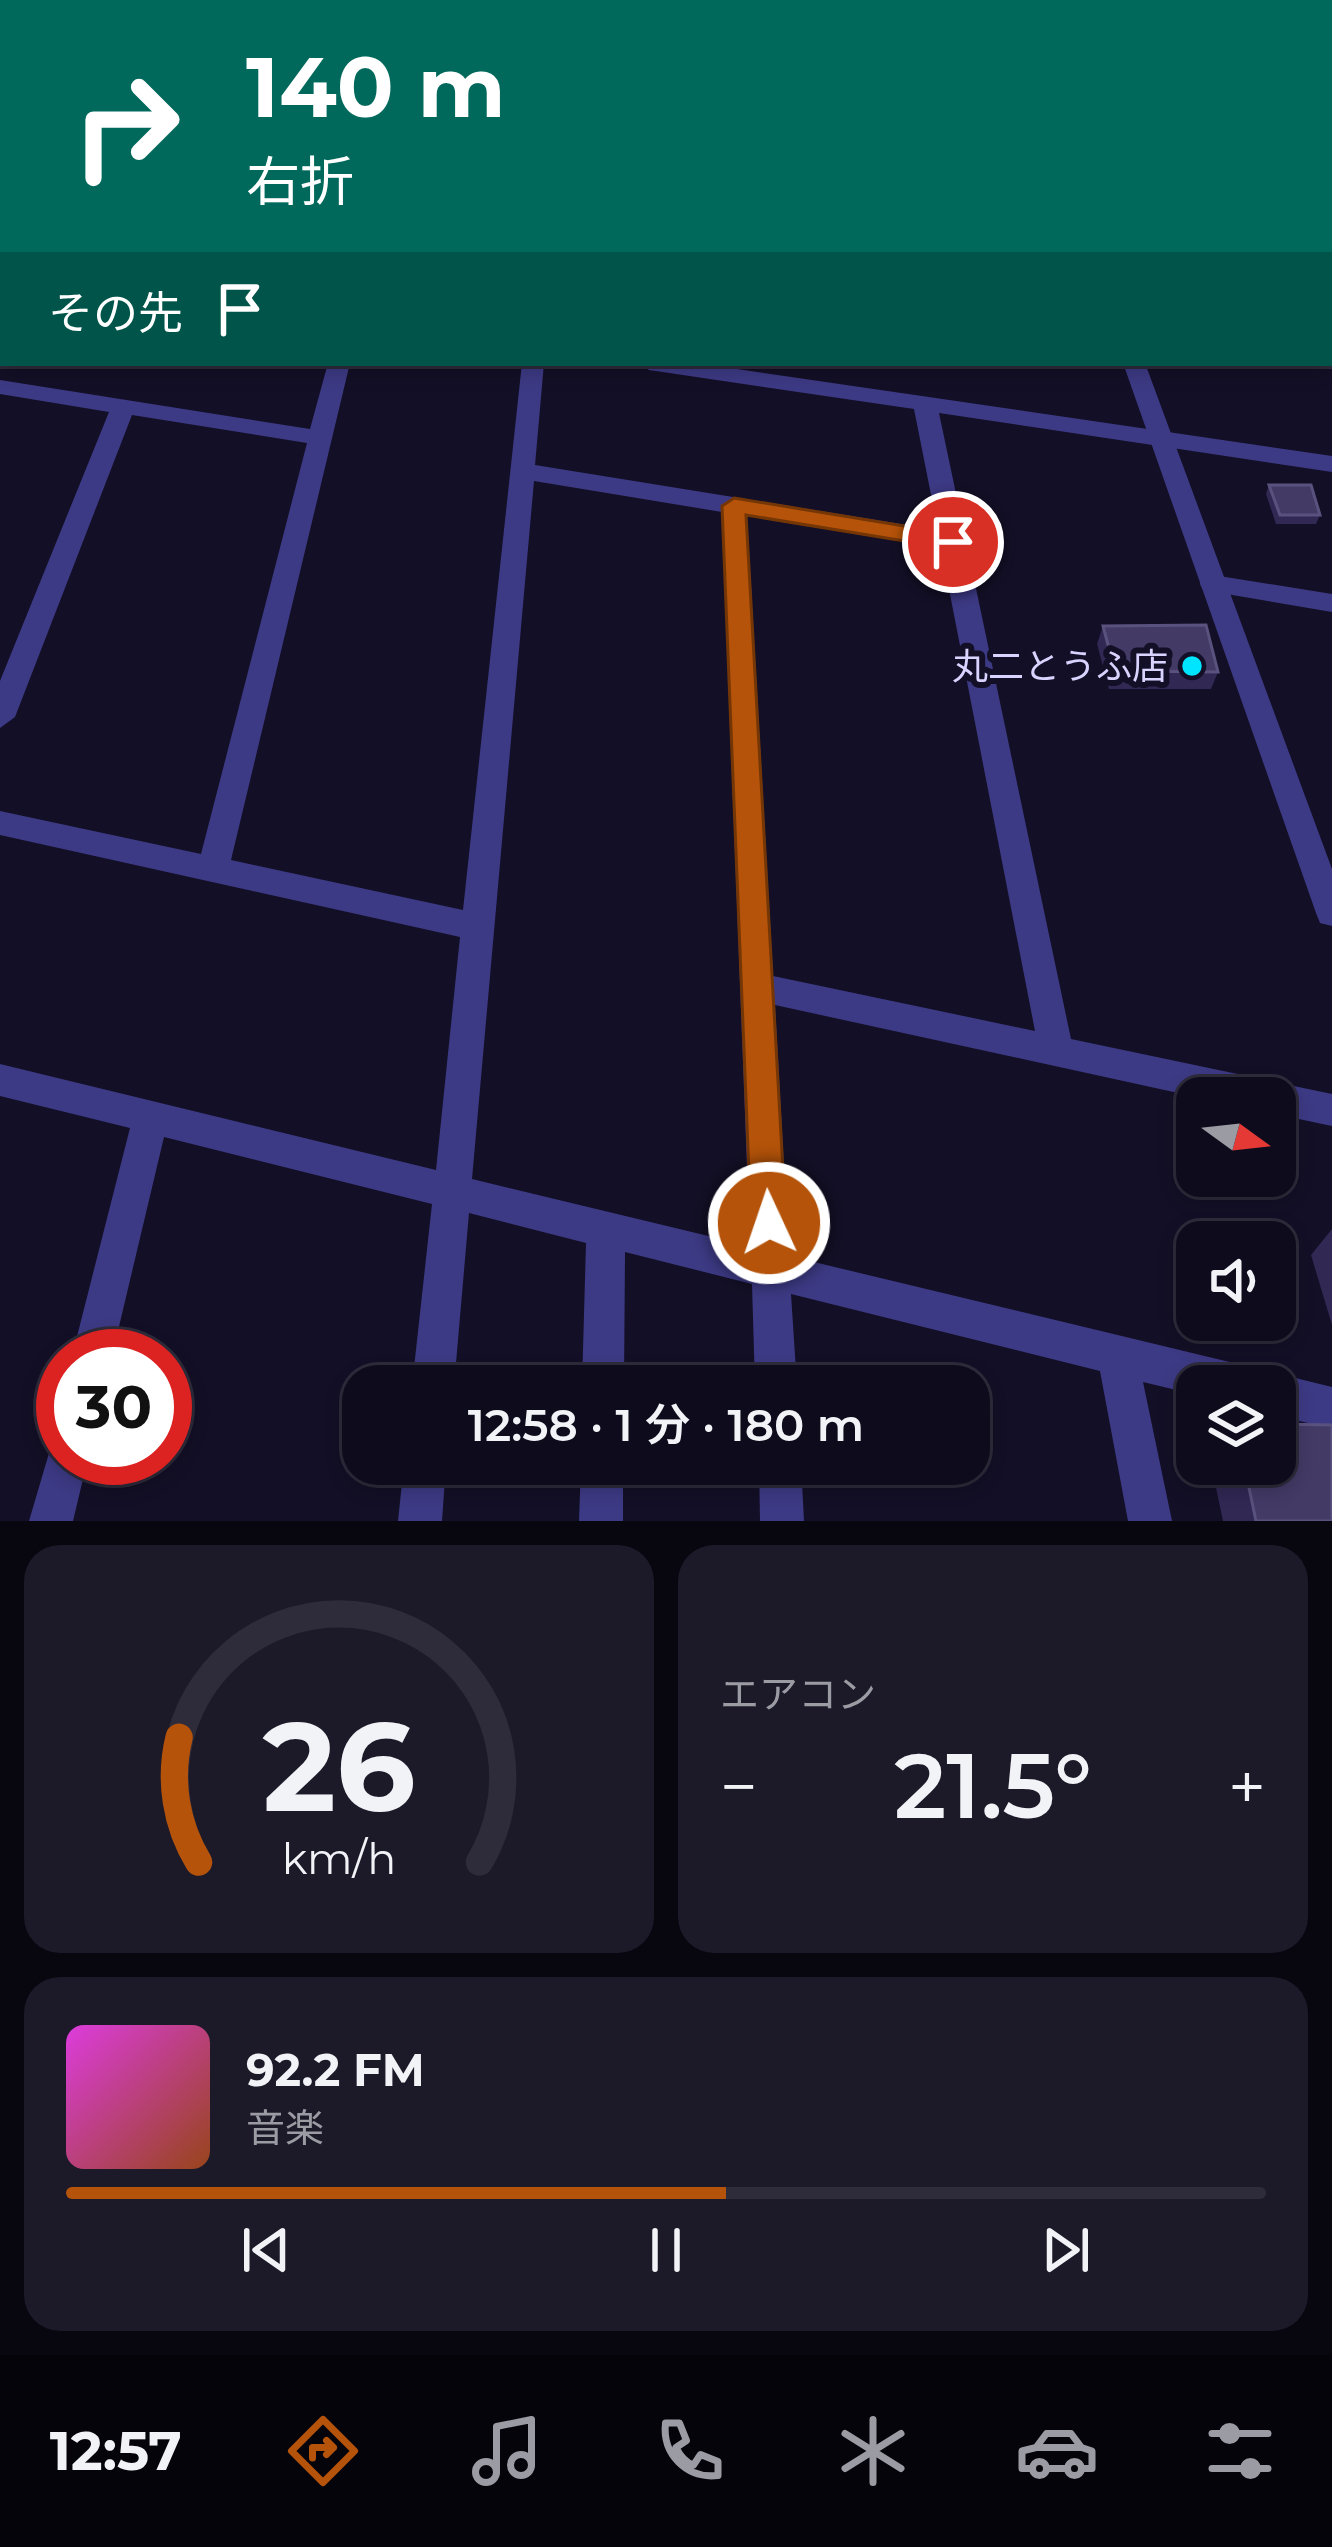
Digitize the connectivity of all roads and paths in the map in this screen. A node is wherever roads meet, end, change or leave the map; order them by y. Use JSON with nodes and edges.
{"nodes":[{"id":1,"x":338,"y":366,"type":"edge"},
{"id":2,"x":533,"y":366,"type":"edge"},
{"id":3,"x":688,"y":366,"type":"edge"},
{"id":4,"x":1135,"y":366,"type":"edge"},
{"id":5,"x":728,"y":369,"type":"edge"},
{"id":6,"x":0,"y":387,"type":"edge"},
{"id":7,"x":925,"y":404,"type":"junction"},
{"id":8,"x":123,"y":407,"type":"junction"},
{"id":9,"x":320,"y":437,"type":"junction"},
{"id":10,"x":1161,"y":439,"type":"junction"},
{"id":11,"x":1332,"y":464,"type":"edge"},
{"id":12,"x":522,"y":471,"type":"junction"},
{"id":13,"x":734,"y":506,"type":"junction"},
{"id":14,"x":953,"y":542,"type":"junction"},
{"id":15,"x":1214,"y":584,"type":"junction"},
{"id":16,"x":1332,"y":603,"type":"edge"},
{"id":17,"x":0,"y":716,"type":"edge"},
{"id":18,"x":0,"y":824,"type":"edge"},
{"id":19,"x":213,"y":868,"type":"junction"},
{"id":20,"x":1332,"y":913,"type":"edge"},
{"id":21,"x":478,"y":927,"type":"junction"},
{"id":22,"x":757,"y":987,"type":"junction"},
{"id":23,"x":1056,"y":1051,"type":"junction"},
{"id":24,"x":0,"y":1080,"type":"edge"},
{"id":25,"x":1332,"y":1109,"type":"edge"},
{"id":26,"x":152,"y":1118,"type":"junction"},
{"id":27,"x":452,"y":1191,"type":"junction"},
{"id":28,"x":606,"y":1229,"type":"junction"},
{"id":29,"x":771,"y":1270,"type":"junction"},
{"id":30,"x":99,"y":1329,"type":"edge"},
{"id":31,"x":1118,"y":1355,"type":"junction"},
{"id":32,"x":435,"y":1365,"type":"edge"},
{"id":33,"x":604,"y":1365,"type":"edge"},
{"id":34,"x":775,"y":1365,"type":"edge"},
{"id":35,"x":1176,"y":1370,"type":"edge"},
{"id":36,"x":1296,"y":1399,"type":"edge"},
{"id":37,"x":1332,"y":1408,"type":"edge"},
{"id":38,"x":60,"y":1485,"type":"edge"},
{"id":39,"x":423,"y":1485,"type":"edge"},
{"id":40,"x":602,"y":1485,"type":"edge"},
{"id":41,"x":781,"y":1485,"type":"edge"},
{"id":42,"x":51,"y":1521,"type":"edge"},
{"id":43,"x":420,"y":1521,"type":"edge"},
{"id":44,"x":601,"y":1521,"type":"edge"},
{"id":45,"x":782,"y":1521,"type":"edge"},
{"id":46,"x":1150,"y":1521,"type":"edge"}],
"edges":[{"from":1,"to":9,"type":"street"},
{"from":2,"to":12,"type":"street"},
{"from":3,"to":5,"type":"street"},
{"from":4,"to":10,"type":"street"},
{"from":5,"to":7,"type":"street"},
{"from":6,"to":8,"type":"street"},
{"from":7,"to":10,"type":"street"},
{"from":7,"to":14,"type":"street"},
{"from":8,"to":9,"type":"street"},
{"from":8,"to":17,"type":"street"},
{"from":9,"to":19,"type":"street"},
{"from":10,"to":11,"type":"street"},
{"from":10,"to":15,"type":"street"},
{"from":12,"to":13,"type":"street"},
{"from":12,"to":21,"type":"street"},
{"from":13,"to":14,"type":"street"},
{"from":13,"to":22,"type":"street"},
{"from":14,"to":23,"type":"street"},
{"from":15,"to":16,"type":"street"},
{"from":15,"to":20,"type":"street"},
{"from":18,"to":19,"type":"street"},
{"from":19,"to":21,"type":"street"},
{"from":21,"to":27,"type":"street"},
{"from":22,"to":23,"type":"street"},
{"from":22,"to":29,"type":"street"},
{"from":23,"to":25,"type":"street"},
{"from":24,"to":26,"type":"street"},
{"from":26,"to":27,"type":"street"},
{"from":26,"to":30,"type":"street"},
{"from":27,"to":28,"type":"street"},
{"from":27,"to":32,"type":"street"},
{"from":28,"to":29,"type":"street"},
{"from":28,"to":33,"type":"street"},
{"from":29,"to":31,"type":"street"},
{"from":29,"to":34,"type":"street"},
{"from":31,"to":35,"type":"street"},
{"from":31,"to":46,"type":"street"},
{"from":36,"to":37,"type":"street"},
{"from":38,"to":42,"type":"street"},
{"from":39,"to":43,"type":"street"},
{"from":40,"to":44,"type":"street"},
{"from":41,"to":45,"type":"street"}]}
